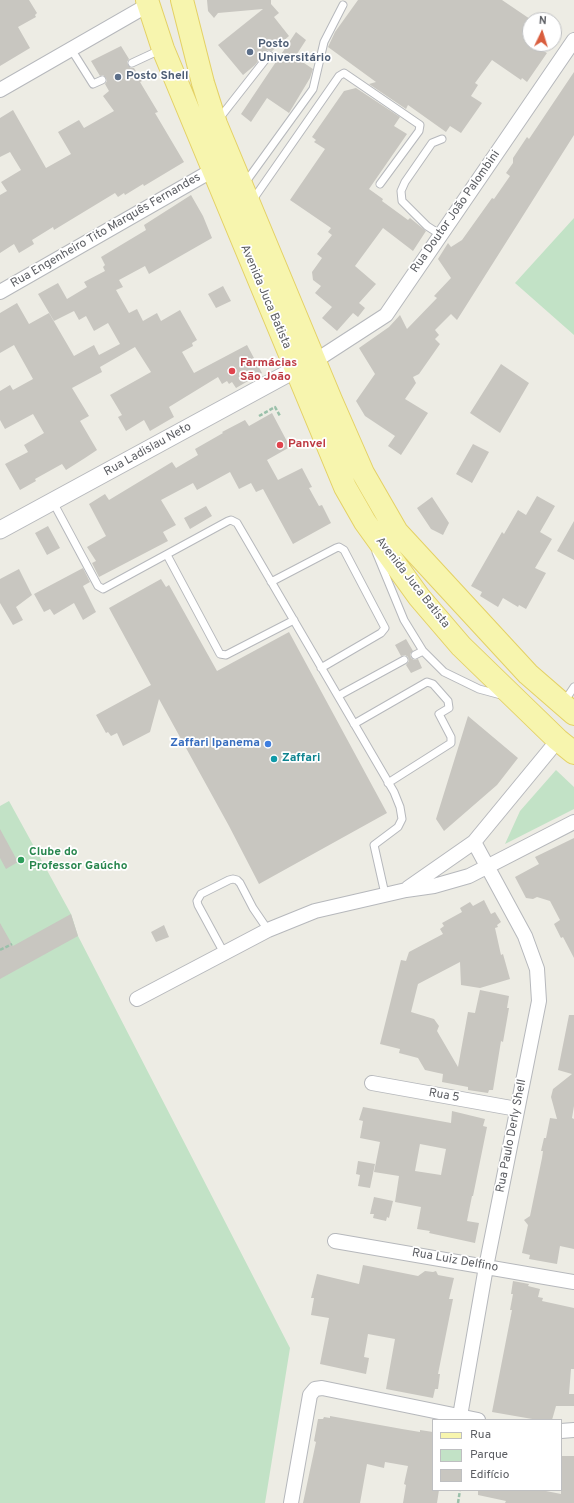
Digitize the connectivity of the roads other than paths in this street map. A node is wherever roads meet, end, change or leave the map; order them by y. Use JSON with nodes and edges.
{"nodes":[{"id":1,"x":182,"y":0,"type":"edge"},
{"id":2,"x":148,"y":2,"type":"edge"},
{"id":3,"x":343,"y":5,"type":"dead end"},
{"id":4,"x":574,"y":40,"type":"edge"},
{"id":5,"x":71,"y":49,"type":"junction"},
{"id":6,"x":163,"y":49,"type":"junction"},
{"id":7,"x":269,"y":55,"type":"dead end"},
{"id":8,"x":132,"y":63,"type":"dead end"},
{"id":9,"x":102,"y":80,"type":"dead end"},
{"id":10,"x":0,"y":90,"type":"edge"},
{"id":11,"x":216,"y":124,"type":"junction"},
{"id":12,"x":442,"y":139,"type":"dead end"},
{"id":13,"x":213,"y":170,"type":"junction"},
{"id":14,"x":380,"y":184,"type":"dead end"},
{"id":15,"x":246,"y":195,"type":"junction"},
{"id":16,"x":441,"y":235,"type":"junction"},
{"id":17,"x":0,"y":292,"type":"edge"},
{"id":18,"x":315,"y":361,"type":"junction"},
{"id":19,"x":296,"y":369,"type":"junction"},
{"id":20,"x":53,"y":501,"type":"junction"},
{"id":21,"x":365,"y":522,"type":"junction"},
{"id":22,"x":0,"y":530,"type":"edge"},
{"id":23,"x":167,"y":555,"type":"junction"},
{"id":24,"x":271,"y":582,"type":"junction"},
{"id":25,"x":294,"y":620,"type":"junction"},
{"id":26,"x":422,"y":650,"type":"junction"},
{"id":27,"x":415,"y":655,"type":"dead end"},
{"id":28,"x":404,"y":660,"type":"dead end"},
{"id":29,"x":321,"y":668,"type":"junction"},
{"id":30,"x":338,"y":696,"type":"junction"},
{"id":31,"x":515,"y":698,"type":"junction"},
{"id":32,"x":570,"y":702,"type":"edge"},
{"id":33,"x":354,"y":724,"type":"junction"},
{"id":34,"x":566,"y":746,"type":"edge"},
{"id":35,"x":388,"y":783,"type":"junction"},
{"id":36,"x":574,"y":822,"type":"edge"},
{"id":37,"x":474,"y":842,"type":"junction"},
{"id":38,"x":488,"y":866,"type":"junction"},
{"id":39,"x":406,"y":890,"type":"junction"},
{"id":40,"x":385,"y":894,"type":"junction"},
{"id":41,"x":268,"y":930,"type":"junction"},
{"id":42,"x":224,"y":954,"type":"junction"},
{"id":43,"x":137,"y":999,"type":"dead end"},
{"id":44,"x":372,"y":1083,"type":"dead end"},
{"id":45,"x":517,"y":1109,"type":"junction"},
{"id":46,"x":335,"y":1241,"type":"dead end"},
{"id":47,"x":486,"y":1267,"type":"junction"},
{"id":48,"x":574,"y":1282,"type":"edge"},
{"id":49,"x":460,"y":1416,"type":"junction"},
{"id":50,"x":474,"y":1419,"type":"edge"},
{"id":51,"x":574,"y":1430,"type":"edge"},
{"id":52,"x":562,"y":1431,"type":"edge"},
{"id":53,"x":291,"y":1503,"type":"edge"}],
"edges":[{"from":1,"to":11,"type":"main road","name":"Avenida Juca Batista"},
{"from":2,"to":5,"type":"street"},
{"from":2,"to":6,"type":"main road","name":"Avenida Juca Batista"},
{"from":3,"to":15,"type":"lane"},
{"from":4,"to":16,"type":"street","name":"Rua Doutor João Palombini"},
{"from":5,"to":9,"type":"lane"},
{"from":5,"to":10,"type":"street"},
{"from":6,"to":8,"type":"lane"},
{"from":6,"to":13,"type":"main road","name":"Avenida Juca Batista"},
{"from":7,"to":11,"type":"lane"},
{"from":11,"to":15,"type":"main road","name":"Avenida Juca Batista"},
{"from":12,"to":16,"type":"lane"},
{"from":13,"to":17,"type":"street","name":"Rua Engenheiro Tito Marquês Fernandes"},
{"from":13,"to":19,"type":"main road","name":"Avenida Juca Batista"},
{"from":14,"to":15,"type":"lane"},
{"from":15,"to":18,"type":"main road","name":"Avenida Juca Batista"},
{"from":16,"to":18,"type":"street","name":"Rua Doutor João Palombini"},
{"from":18,"to":32,"type":"main road","name":"Avenida Juca Batista"},
{"from":19,"to":20,"type":"street","name":"Rua Ladislau Neto"},
{"from":19,"to":21,"type":"main road","name":"Avenida Juca Batista"},
{"from":20,"to":22,"type":"street","name":"Rua Ladislau Neto"},
{"from":20,"to":23,"type":"lane"},
{"from":21,"to":26,"type":"lane"},
{"from":21,"to":31,"type":"main road","name":"Avenida Juca Batista"},
{"from":23,"to":24,"type":"lane"},
{"from":23,"to":25,"type":"lane"},
{"from":24,"to":25,"type":"lane"},
{"from":24,"to":29,"type":"lane"},
{"from":25,"to":29,"type":"lane"},
{"from":26,"to":27,"type":"lane"},
{"from":26,"to":31,"type":"lane"},
{"from":28,"to":30,"type":"lane"},
{"from":29,"to":30,"type":"lane"},
{"from":30,"to":33,"type":"lane"},
{"from":31,"to":34,"type":"main road","name":"Avenida Juca Batista"},
{"from":33,"to":35,"type":"lane"},
{"from":33,"to":35,"type":"lane"},
{"from":34,"to":37,"type":"street"},
{"from":35,"to":40,"type":"lane"},
{"from":36,"to":38,"type":"street"},
{"from":37,"to":38,"type":"street","name":"Rua Paulo Derly Shell"},
{"from":37,"to":39,"type":"street"},
{"from":38,"to":39,"type":"street"},
{"from":38,"to":45,"type":"street","name":"Rua Paulo Derly Shell"},
{"from":39,"to":40,"type":"street"},
{"from":40,"to":41,"type":"street"},
{"from":41,"to":42,"type":"street"},
{"from":41,"to":42,"type":"lane"},
{"from":42,"to":43,"type":"street"},
{"from":44,"to":45,"type":"street","name":"Rua 5"},
{"from":45,"to":47,"type":"street","name":"Rua Paulo Derly Shell"},
{"from":46,"to":47,"type":"street","name":"Rua Luiz Delfino"},
{"from":47,"to":48,"type":"street","name":"Rua Luiz Delfino"},
{"from":47,"to":49,"type":"street","name":"Rua Paulo Derly Shell"},
{"from":49,"to":50,"type":"street"},
{"from":49,"to":53,"type":"street"},
{"from":51,"to":52,"type":"street"}]}
